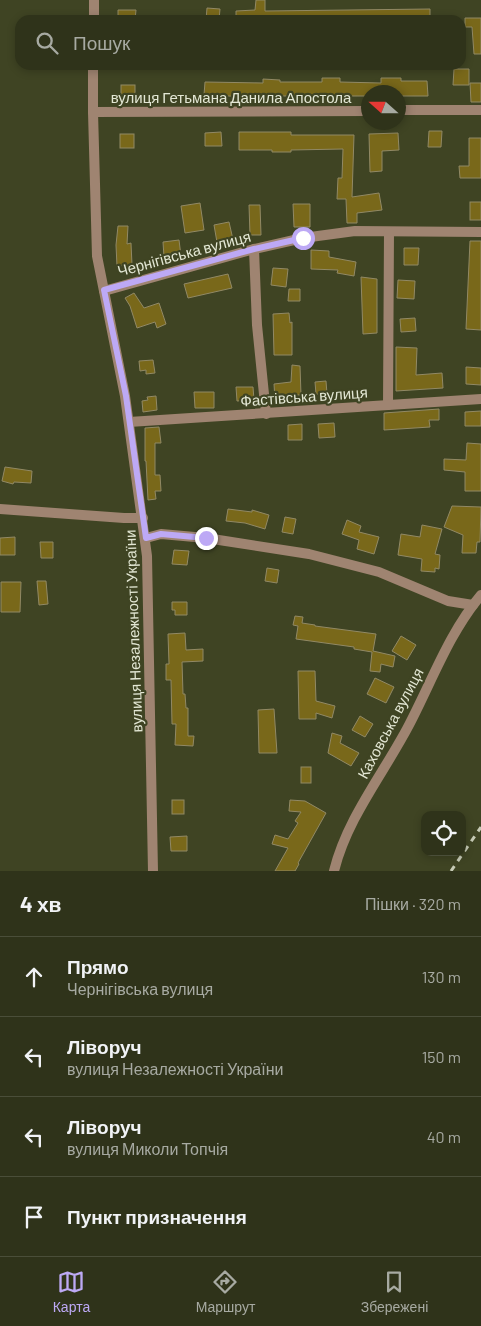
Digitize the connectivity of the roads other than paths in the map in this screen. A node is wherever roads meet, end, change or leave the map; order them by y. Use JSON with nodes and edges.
{"nodes":[{"id":1,"x":94,"y":0,"type":"edge"},
{"id":2,"x":94,"y":15,"type":"edge"},
{"id":3,"x":93,"y":70,"type":"edge"},
{"id":4,"x":406,"y":110,"type":"edge"},
{"id":5,"x":481,"y":110,"type":"edge"},
{"id":6,"x":361,"y":111,"type":"edge"},
{"id":7,"x":93,"y":112,"type":"junction"},
{"id":8,"x":389,"y":232,"type":"junction"},
{"id":9,"x":481,"y":232,"type":"edge"},
{"id":10,"x":254,"y":249,"type":"junction"},
{"id":11,"x":104,"y":290,"type":"junction"},
{"id":12,"x":481,"y":399,"type":"edge"},
{"id":13,"x":388,"y":405,"type":"junction"},
{"id":14,"x":266,"y":414,"type":"junction"},
{"id":15,"x":129,"y":422,"type":"junction"},
{"id":16,"x":0,"y":509,"type":"edge"},
{"id":17,"x":143,"y":518,"type":"junction"},
{"id":18,"x":146,"y":538,"type":"junction"},
{"id":19,"x":481,"y":594,"type":"edge"},
{"id":20,"x":473,"y":605,"type":"junction"},
{"id":21,"x":153,"y":871,"type":"edge"},
{"id":22,"x":334,"y":871,"type":"edge"}],
"edges":[{"from":1,"to":2,"type":"street"},
{"from":3,"to":7,"type":"street","name":"вулиця Незалежності України"},
{"from":4,"to":5,"type":"street"},
{"from":6,"to":7,"type":"street","name":"вулиця Гетьмана Данила Апостола"},
{"from":7,"to":11,"type":"street","name":"вулиця Незалежності України"},
{"from":8,"to":9,"type":"street","name":"Чернігівська вулиця"},
{"from":8,"to":10,"type":"street","name":"Чернігівська вулиця"},
{"from":8,"to":13,"type":"street"},
{"from":10,"to":11,"type":"street","name":"Чернігівська вулиця"},
{"from":10,"to":14,"type":"street"},
{"from":11,"to":15,"type":"street","name":"вулиця Незалежності України"},
{"from":12,"to":13,"type":"street","name":"Фастівська вулиця"},
{"from":13,"to":14,"type":"street","name":"Фастівська вулиця"},
{"from":14,"to":15,"type":"street","name":"Фастівська вулиця"},
{"from":15,"to":17,"type":"street","name":"вулиця Незалежності України"},
{"from":16,"to":17,"type":"street"},
{"from":17,"to":18,"type":"street","name":"вулиця Незалежності України"},
{"from":18,"to":20,"type":"street"},
{"from":18,"to":21,"type":"street","name":"вулиця Незалежності України"},
{"from":19,"to":20,"type":"street","name":"Каховська вулиця"},
{"from":20,"to":22,"type":"street","name":"Каховська вулиця"}]}
